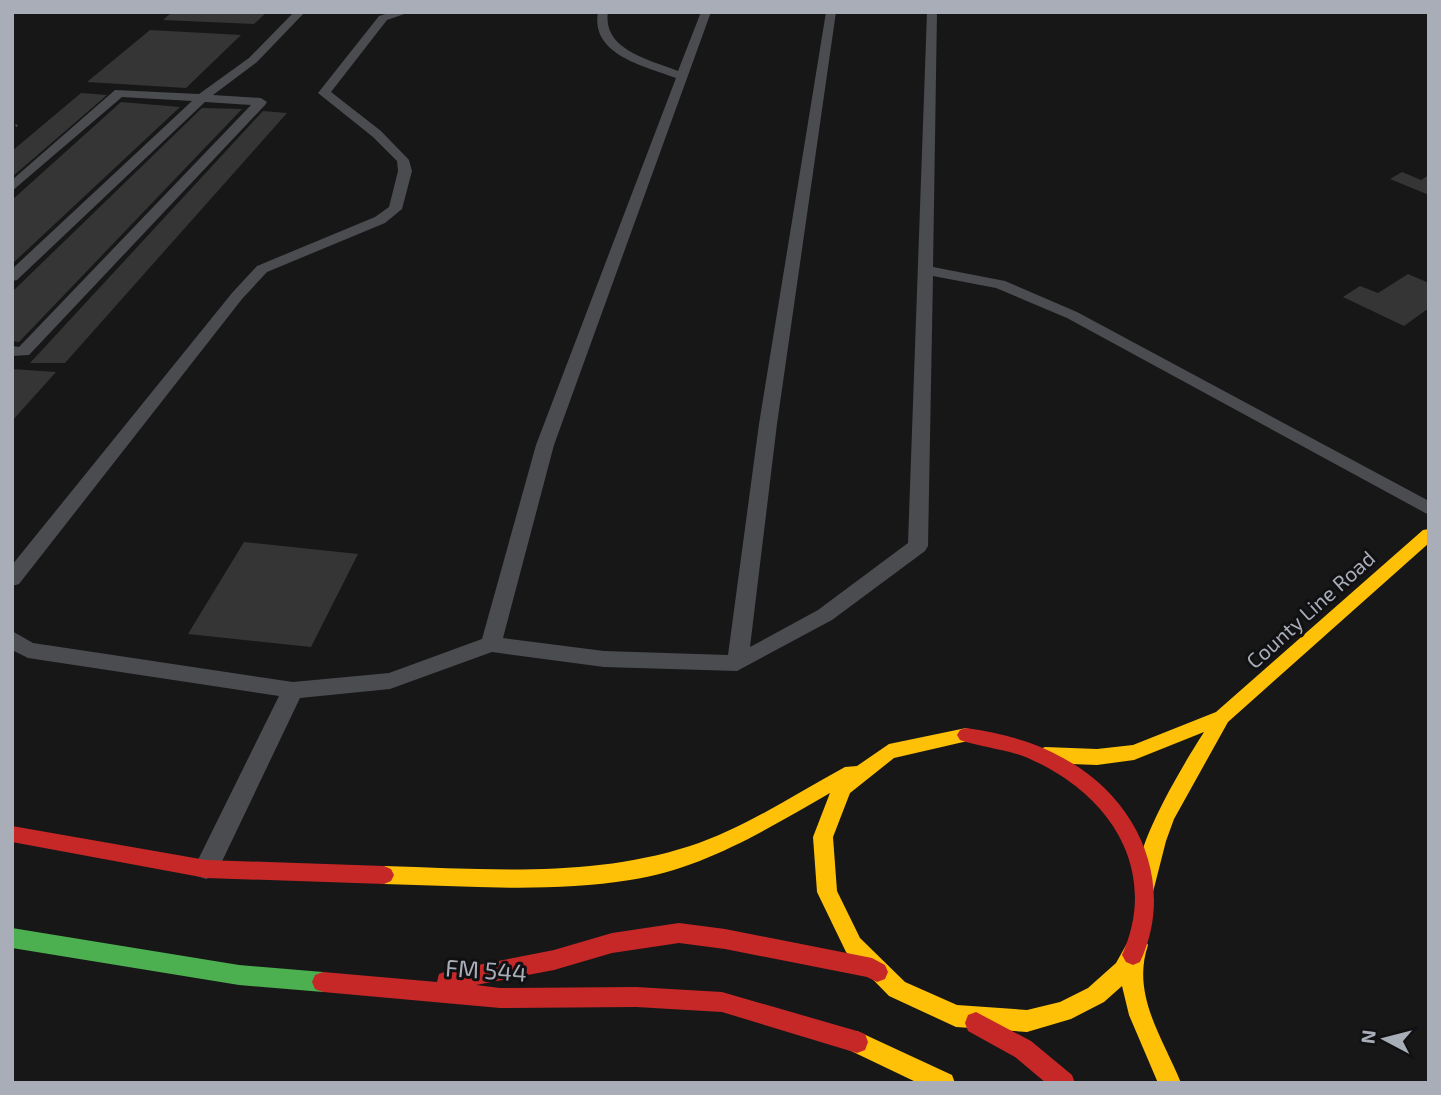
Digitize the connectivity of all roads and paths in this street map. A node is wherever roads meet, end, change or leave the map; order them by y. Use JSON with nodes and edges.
{"nodes":[{"id":1,"x":300,"y":12,"type":"edge"},
{"id":2,"x":405,"y":12,"type":"edge"},
{"id":3,"x":603,"y":12,"type":"edge"},
{"id":4,"x":706,"y":12,"type":"edge"},
{"id":5,"x":831,"y":12,"type":"edge"},
{"id":6,"x":932,"y":12,"type":"edge"},
{"id":7,"x":386,"y":15,"type":"edge"},
{"id":8,"x":682,"y":76,"type":"junction"},
{"id":9,"x":202,"y":98,"type":"junction"},
{"id":10,"x":17,"y":125,"type":"dead end"},
{"id":11,"x":12,"y":130,"type":"edge"},
{"id":12,"x":12,"y":187,"type":"edge"},
{"id":13,"x":926,"y":270,"type":"junction"},
{"id":14,"x":12,"y":277,"type":"edge"},
{"id":15,"x":12,"y":351,"type":"edge"},
{"id":16,"x":1429,"y":509,"type":"edge"},
{"id":17,"x":1429,"y":534,"type":"edge"},
{"id":18,"x":12,"y":579,"type":"edge"},
{"id":19,"x":12,"y":639,"type":"edge"},
{"id":20,"x":491,"y":644,"type":"junction"},
{"id":21,"x":737,"y":663,"type":"junction"},
{"id":22,"x":293,"y":690,"type":"junction"},
{"id":23,"x":1222,"y":718,"type":"junction"},
{"id":24,"x":1041,"y":755,"type":"junction"},
{"id":25,"x":869,"y":763,"type":"junction"},
{"id":26,"x":12,"y":834,"type":"edge"},
{"id":27,"x":206,"y":869,"type":"junction"},
{"id":28,"x":1146,"y":872,"type":"junction"},
{"id":29,"x":12,"y":938,"type":"edge"},
{"id":30,"x":1130,"y":959,"type":"junction"},
{"id":31,"x":872,"y":968,"type":"junction"},
{"id":32,"x":408,"y":988,"type":"junction"},
{"id":33,"x":958,"y":1016,"type":"junction"},
{"id":34,"x":944,"y":1083,"type":"edge"},
{"id":35,"x":1064,"y":1083,"type":"edge"},
{"id":36,"x":1170,"y":1083,"type":"edge"}],
"edges":[{"from":1,"to":9,"type":"lane"},
{"from":2,"to":7,"type":"lane"},
{"from":3,"to":8,"type":"lane"},
{"from":4,"to":8,"type":"lane"},
{"from":5,"to":21,"type":"lane"},
{"from":6,"to":13,"type":"lane"},
{"from":7,"to":18,"type":"lane"},
{"from":8,"to":20,"type":"lane"},
{"from":9,"to":12,"type":"lane"},
{"from":9,"to":14,"type":"lane"},
{"from":9,"to":15,"type":"lane"},
{"from":10,"to":11,"type":"path"},
{"from":13,"to":16,"type":"lane"},
{"from":13,"to":21,"type":"lane"},
{"from":17,"to":23,"type":"main road","name":"County Line Road"},
{"from":19,"to":22,"type":"lane"},
{"from":20,"to":21,"type":"lane"},
{"from":20,"to":22,"type":"lane"},
{"from":22,"to":27,"type":"lane"},
{"from":23,"to":24,"type":"main road"},
{"from":23,"to":28,"type":"main road"},
{"from":24,"to":25,"type":"main road"},
{"from":24,"to":28,"type":"main road"},
{"from":25,"to":27,"type":"main road"},
{"from":25,"to":31,"type":"main road"},
{"from":26,"to":27,"type":"main road"},
{"from":28,"to":30,"type":"main road"},
{"from":29,"to":32,"type":"main road","name":"FM 544"},
{"from":30,"to":33,"type":"main road"},
{"from":30,"to":36,"type":"main road"},
{"from":31,"to":32,"type":"main road"},
{"from":31,"to":33,"type":"main road"},
{"from":32,"to":34,"type":"main road","name":"FM 544"},
{"from":33,"to":35,"type":"main road"}]}
